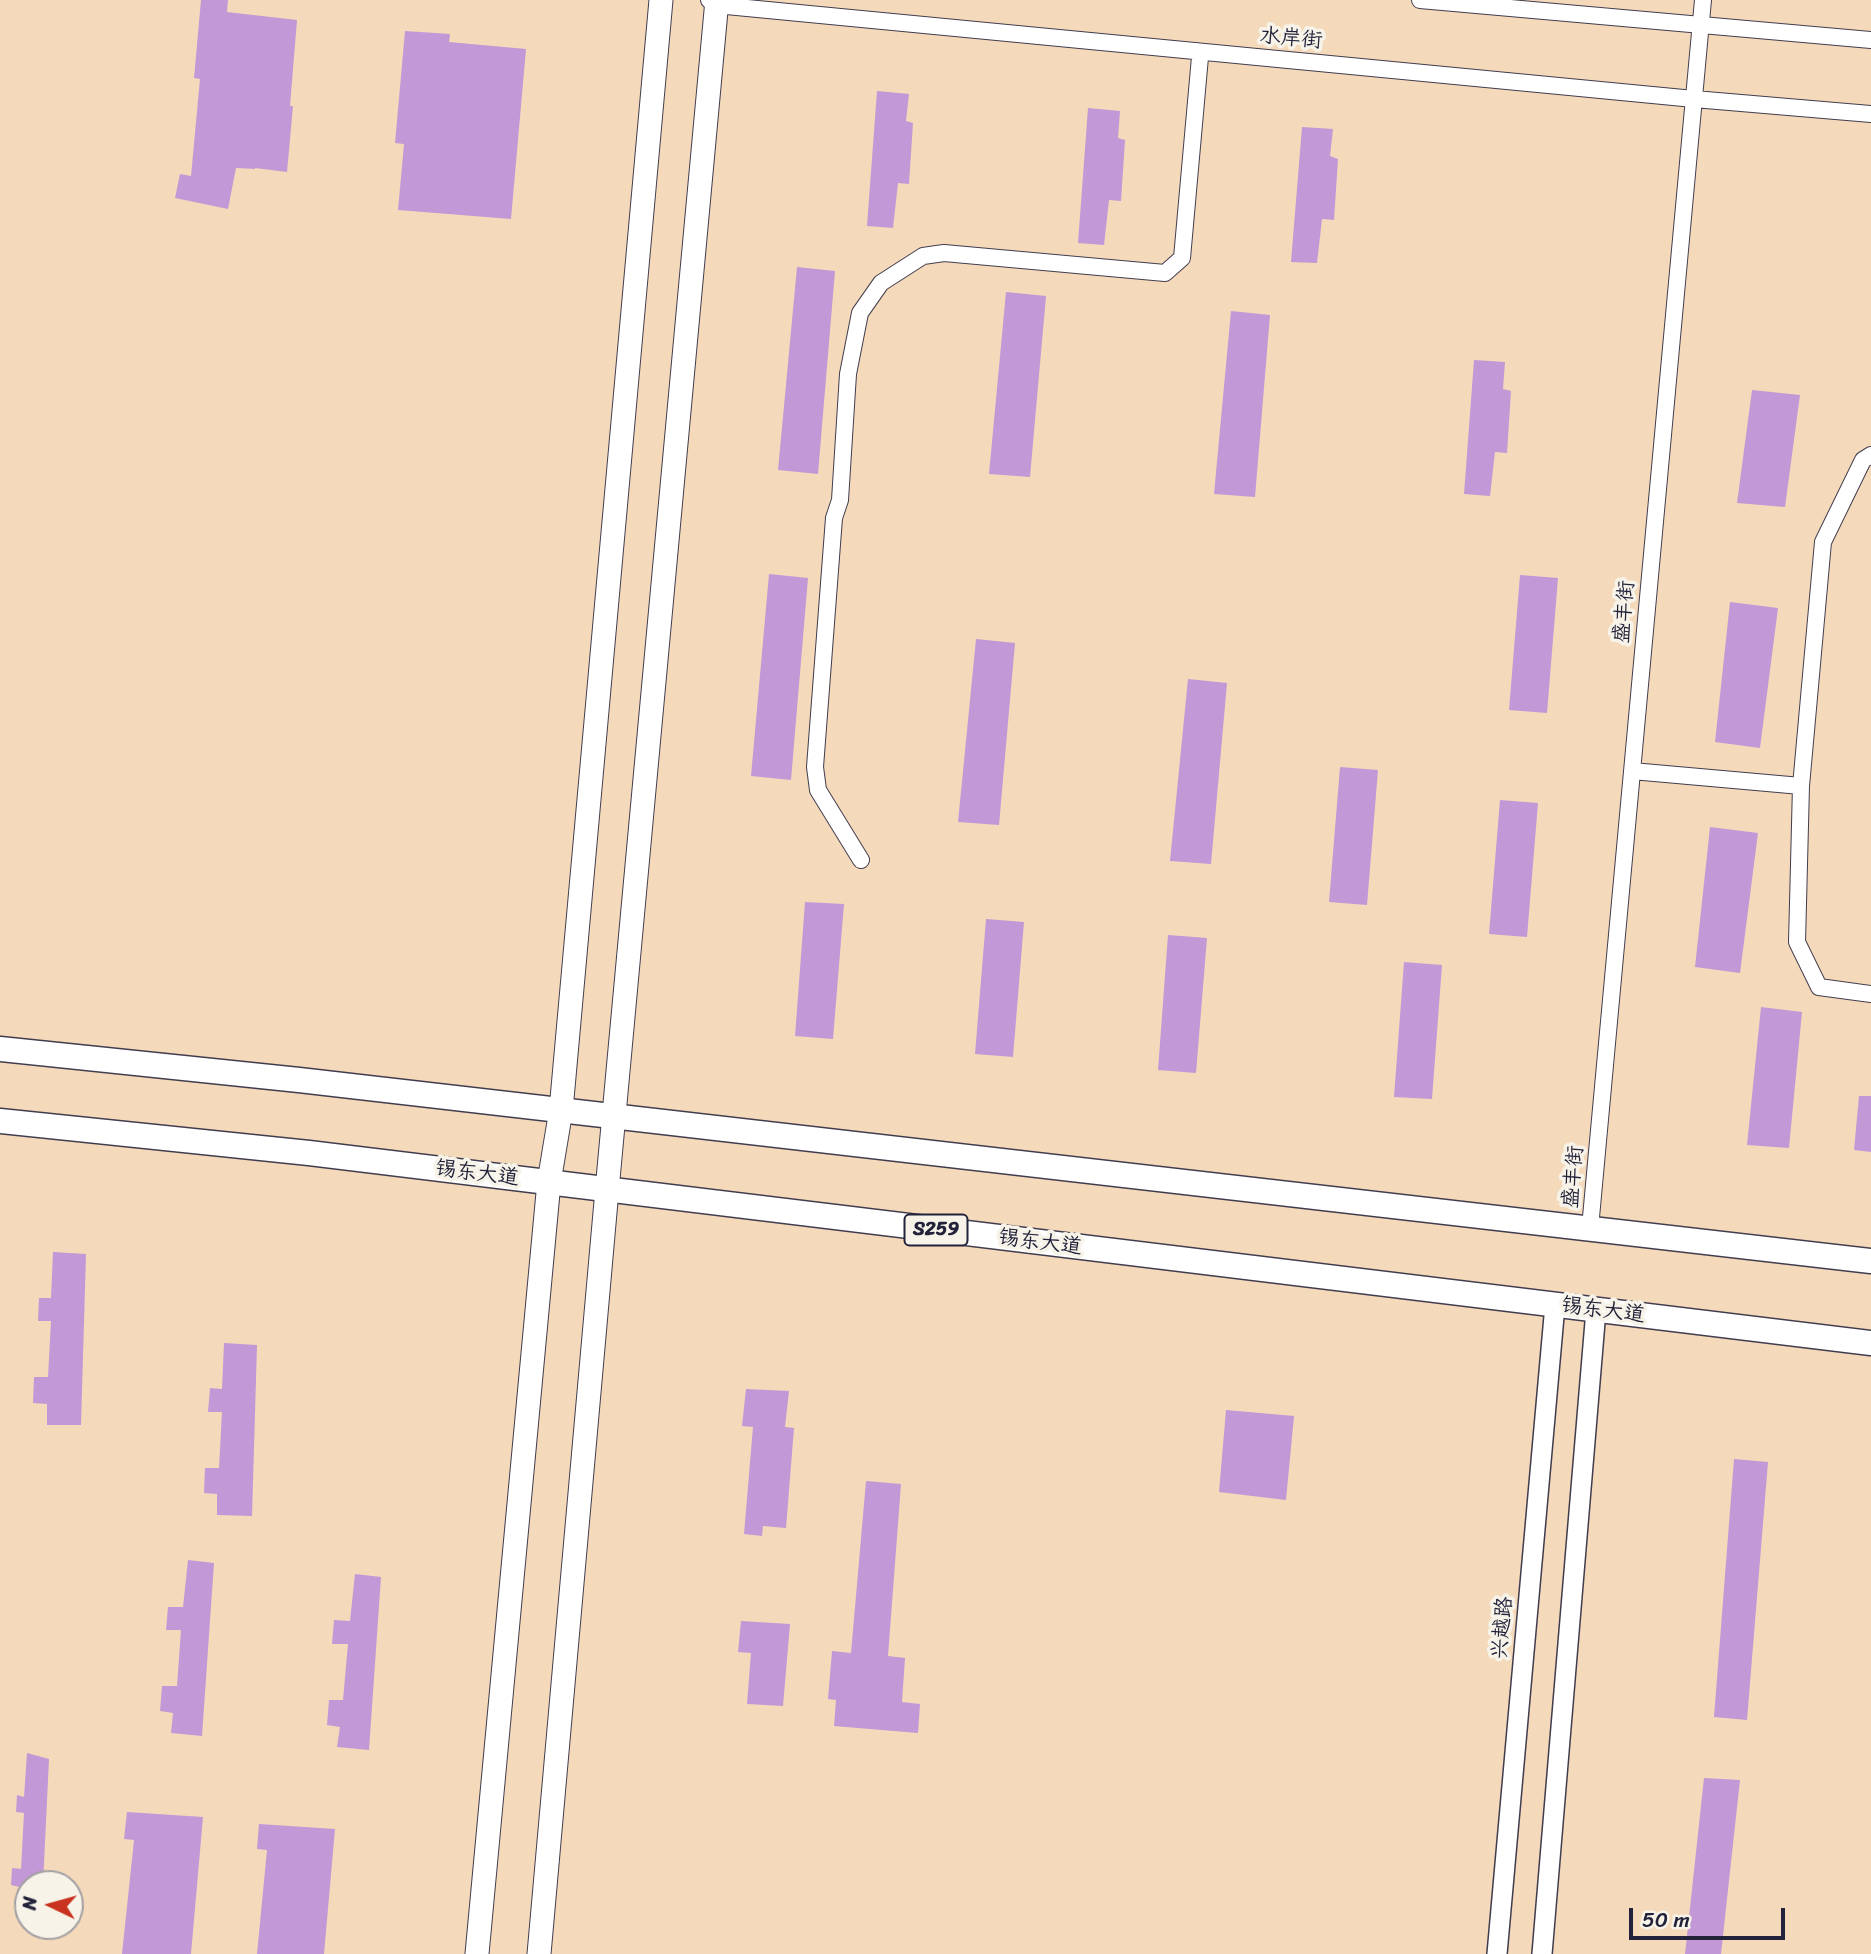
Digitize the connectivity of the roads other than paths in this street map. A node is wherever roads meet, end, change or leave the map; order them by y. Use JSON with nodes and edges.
{"nodes":[{"id":1,"x":662,"y":0,"type":"edge"},
{"id":2,"x":1420,"y":0,"type":"edge"},
{"id":3,"x":1703,"y":0,"type":"edge"},
{"id":4,"x":714,"y":2,"type":"edge"},
{"id":5,"x":1700,"y":24,"type":"junction"},
{"id":6,"x":1871,"y":40,"type":"edge"},
{"id":7,"x":1197,"y":51,"type":"junction"},
{"id":8,"x":1694,"y":99,"type":"junction"},
{"id":9,"x":1871,"y":114,"type":"edge"},
{"id":10,"x":1871,"y":455,"type":"edge"},
{"id":11,"x":1632,"y":771,"type":"junction"},
{"id":12,"x":1801,"y":786,"type":"junction"},
{"id":13,"x":861,"y":860,"type":"dead end"},
{"id":14,"x":1871,"y":994,"type":"edge"},
{"id":15,"x":0,"y":1049,"type":"edge"},
{"id":16,"x":561,"y":1110,"type":"junction"},
{"id":17,"x":615,"y":1117,"type":"junction"},
{"id":18,"x":0,"y":1121,"type":"edge"},
{"id":19,"x":549,"y":1182,"type":"junction"},
{"id":20,"x":607,"y":1190,"type":"junction"},
{"id":21,"x":1590,"y":1228,"type":"junction"},
{"id":22,"x":1871,"y":1261,"type":"edge"},
{"id":23,"x":1555,"y":1305,"type":"junction"},
{"id":24,"x":1596,"y":1310,"type":"junction"},
{"id":25,"x":1871,"y":1343,"type":"edge"},
{"id":26,"x":477,"y":1954,"type":"edge"},
{"id":27,"x":539,"y":1954,"type":"edge"},
{"id":28,"x":1497,"y":1954,"type":"edge"},
{"id":29,"x":1542,"y":1954,"type":"edge"}],
"edges":[{"from":1,"to":16,"type":"main road"},
{"from":2,"to":5,"type":"street"},
{"from":3,"to":5,"type":"street","name":"盛丰街"},
{"from":4,"to":7,"type":"street","name":"水岸街"},
{"from":4,"to":17,"type":"main road"},
{"from":5,"to":6,"type":"street"},
{"from":5,"to":8,"type":"street","name":"盛丰街"},
{"from":7,"to":8,"type":"street","name":"水岸街"},
{"from":7,"to":13,"type":"street"},
{"from":8,"to":9,"type":"street","name":"水岸街"},
{"from":8,"to":11,"type":"street","name":"盛丰街"},
{"from":10,"to":12,"type":"street"},
{"from":11,"to":12,"type":"street"},
{"from":11,"to":21,"type":"street","name":"盛丰街"},
{"from":12,"to":14,"type":"street"},
{"from":15,"to":16,"type":"main road"},
{"from":16,"to":17,"type":"main road"},
{"from":16,"to":19,"type":"main road"},
{"from":17,"to":20,"type":"main road"},
{"from":17,"to":21,"type":"main road"},
{"from":18,"to":19,"type":"main road","name":"锡东大道","number":"S259"},
{"from":19,"to":20,"type":"main road","name":"锡东大道","number":"S259"},
{"from":19,"to":26,"type":"main road"},
{"from":20,"to":23,"type":"main road","name":"锡东大道","number":"S259"},
{"from":20,"to":27,"type":"main road"},
{"from":21,"to":22,"type":"main road"},
{"from":23,"to":24,"type":"main road","name":"锡东大道","number":"S259"},
{"from":23,"to":28,"type":"street","name":"兴越路"},
{"from":24,"to":25,"type":"main road","name":"锡东大道","number":"S259"},
{"from":24,"to":29,"type":"street"}]}
